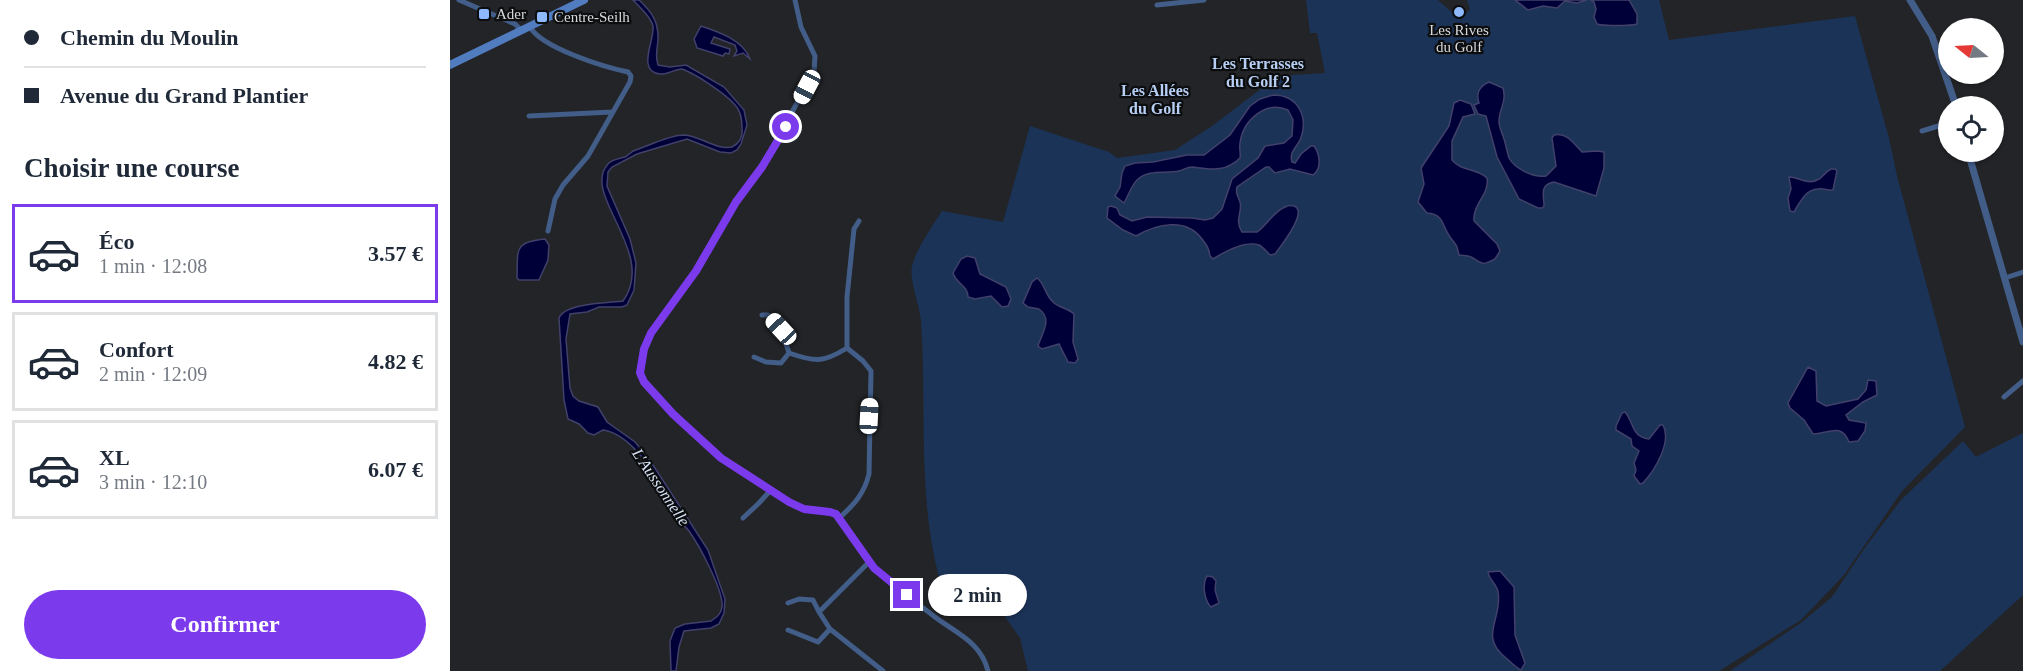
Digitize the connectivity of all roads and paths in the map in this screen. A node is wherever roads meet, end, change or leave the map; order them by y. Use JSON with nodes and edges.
{"nodes":[{"id":1,"x":584,"y":0,"type":"edge"},
{"id":2,"x":795,"y":0,"type":"edge"},
{"id":3,"x":1203,"y":0,"type":"edge"},
{"id":4,"x":1910,"y":0,"type":"edge"},
{"id":5,"x":463,"y":1,"type":"edge"},
{"id":6,"x":1157,"y":5,"type":"dead end"},
{"id":7,"x":530,"y":27,"type":"junction"},
{"id":8,"x":515,"y":33,"type":"junction"},
{"id":9,"x":450,"y":65,"type":"edge"},
{"id":10,"x":1953,"y":96,"type":"edge"},
{"id":11,"x":612,"y":112,"type":"junction"},
{"id":12,"x":529,"y":116,"type":"dead end"},
{"id":13,"x":1938,"y":126,"type":"edge"},
{"id":14,"x":1922,"y":131,"type":"dead end"},
{"id":15,"x":1971,"y":162,"type":"edge"},
{"id":16,"x":860,"y":220,"type":"dead end"},
{"id":17,"x":548,"y":231,"type":"dead end"},
{"id":18,"x":2023,"y":272,"type":"edge"},
{"id":19,"x":2005,"y":278,"type":"junction"},
{"id":20,"x":762,"y":315,"type":"dead end"},
{"id":21,"x":2023,"y":342,"type":"edge"},
{"id":22,"x":847,"y":348,"type":"junction"},
{"id":23,"x":789,"y":353,"type":"junction"},
{"id":24,"x":754,"y":357,"type":"dead end"},
{"id":25,"x":2023,"y":381,"type":"edge"},
{"id":26,"x":2004,"y":397,"type":"dead end"},
{"id":27,"x":770,"y":491,"type":"junction"},
{"id":28,"x":743,"y":518,"type":"dead end"},
{"id":29,"x":838,"y":519,"type":"junction"},
{"id":30,"x":870,"y":561,"type":"junction"},
{"id":31,"x":788,"y":603,"type":"dead end"},
{"id":32,"x":819,"y":612,"type":"junction"},
{"id":33,"x":830,"y":629,"type":"junction"},
{"id":34,"x":788,"y":630,"type":"dead end"},
{"id":35,"x":883,"y":671,"type":"edge"},
{"id":36,"x":988,"y":671,"type":"edge"}],
"edges":[{"from":1,"to":7,"type":"main road"},
{"from":2,"to":27,"type":"street"},
{"from":3,"to":6,"type":"street"},
{"from":4,"to":10,"type":"street"},
{"from":5,"to":8,"type":"street"},
{"from":7,"to":8,"type":"main road"},
{"from":7,"to":11,"type":"street"},
{"from":8,"to":9,"type":"main road"},
{"from":11,"to":12,"type":"street"},
{"from":11,"to":17,"type":"street"},
{"from":13,"to":14,"type":"street"},
{"from":15,"to":19,"type":"street"},
{"from":16,"to":22,"type":"street"},
{"from":18,"to":19,"type":"street"},
{"from":19,"to":21,"type":"street"},
{"from":20,"to":23,"type":"street"},
{"from":22,"to":23,"type":"street"},
{"from":22,"to":29,"type":"street"},
{"from":23,"to":24,"type":"street"},
{"from":25,"to":26,"type":"street"},
{"from":27,"to":28,"type":"street"},
{"from":27,"to":29,"type":"street"},
{"from":29,"to":30,"type":"street"},
{"from":30,"to":32,"type":"street"},
{"from":30,"to":36,"type":"street"},
{"from":31,"to":32,"type":"street"},
{"from":32,"to":33,"type":"street"},
{"from":33,"to":34,"type":"street"},
{"from":33,"to":35,"type":"street"}]}
